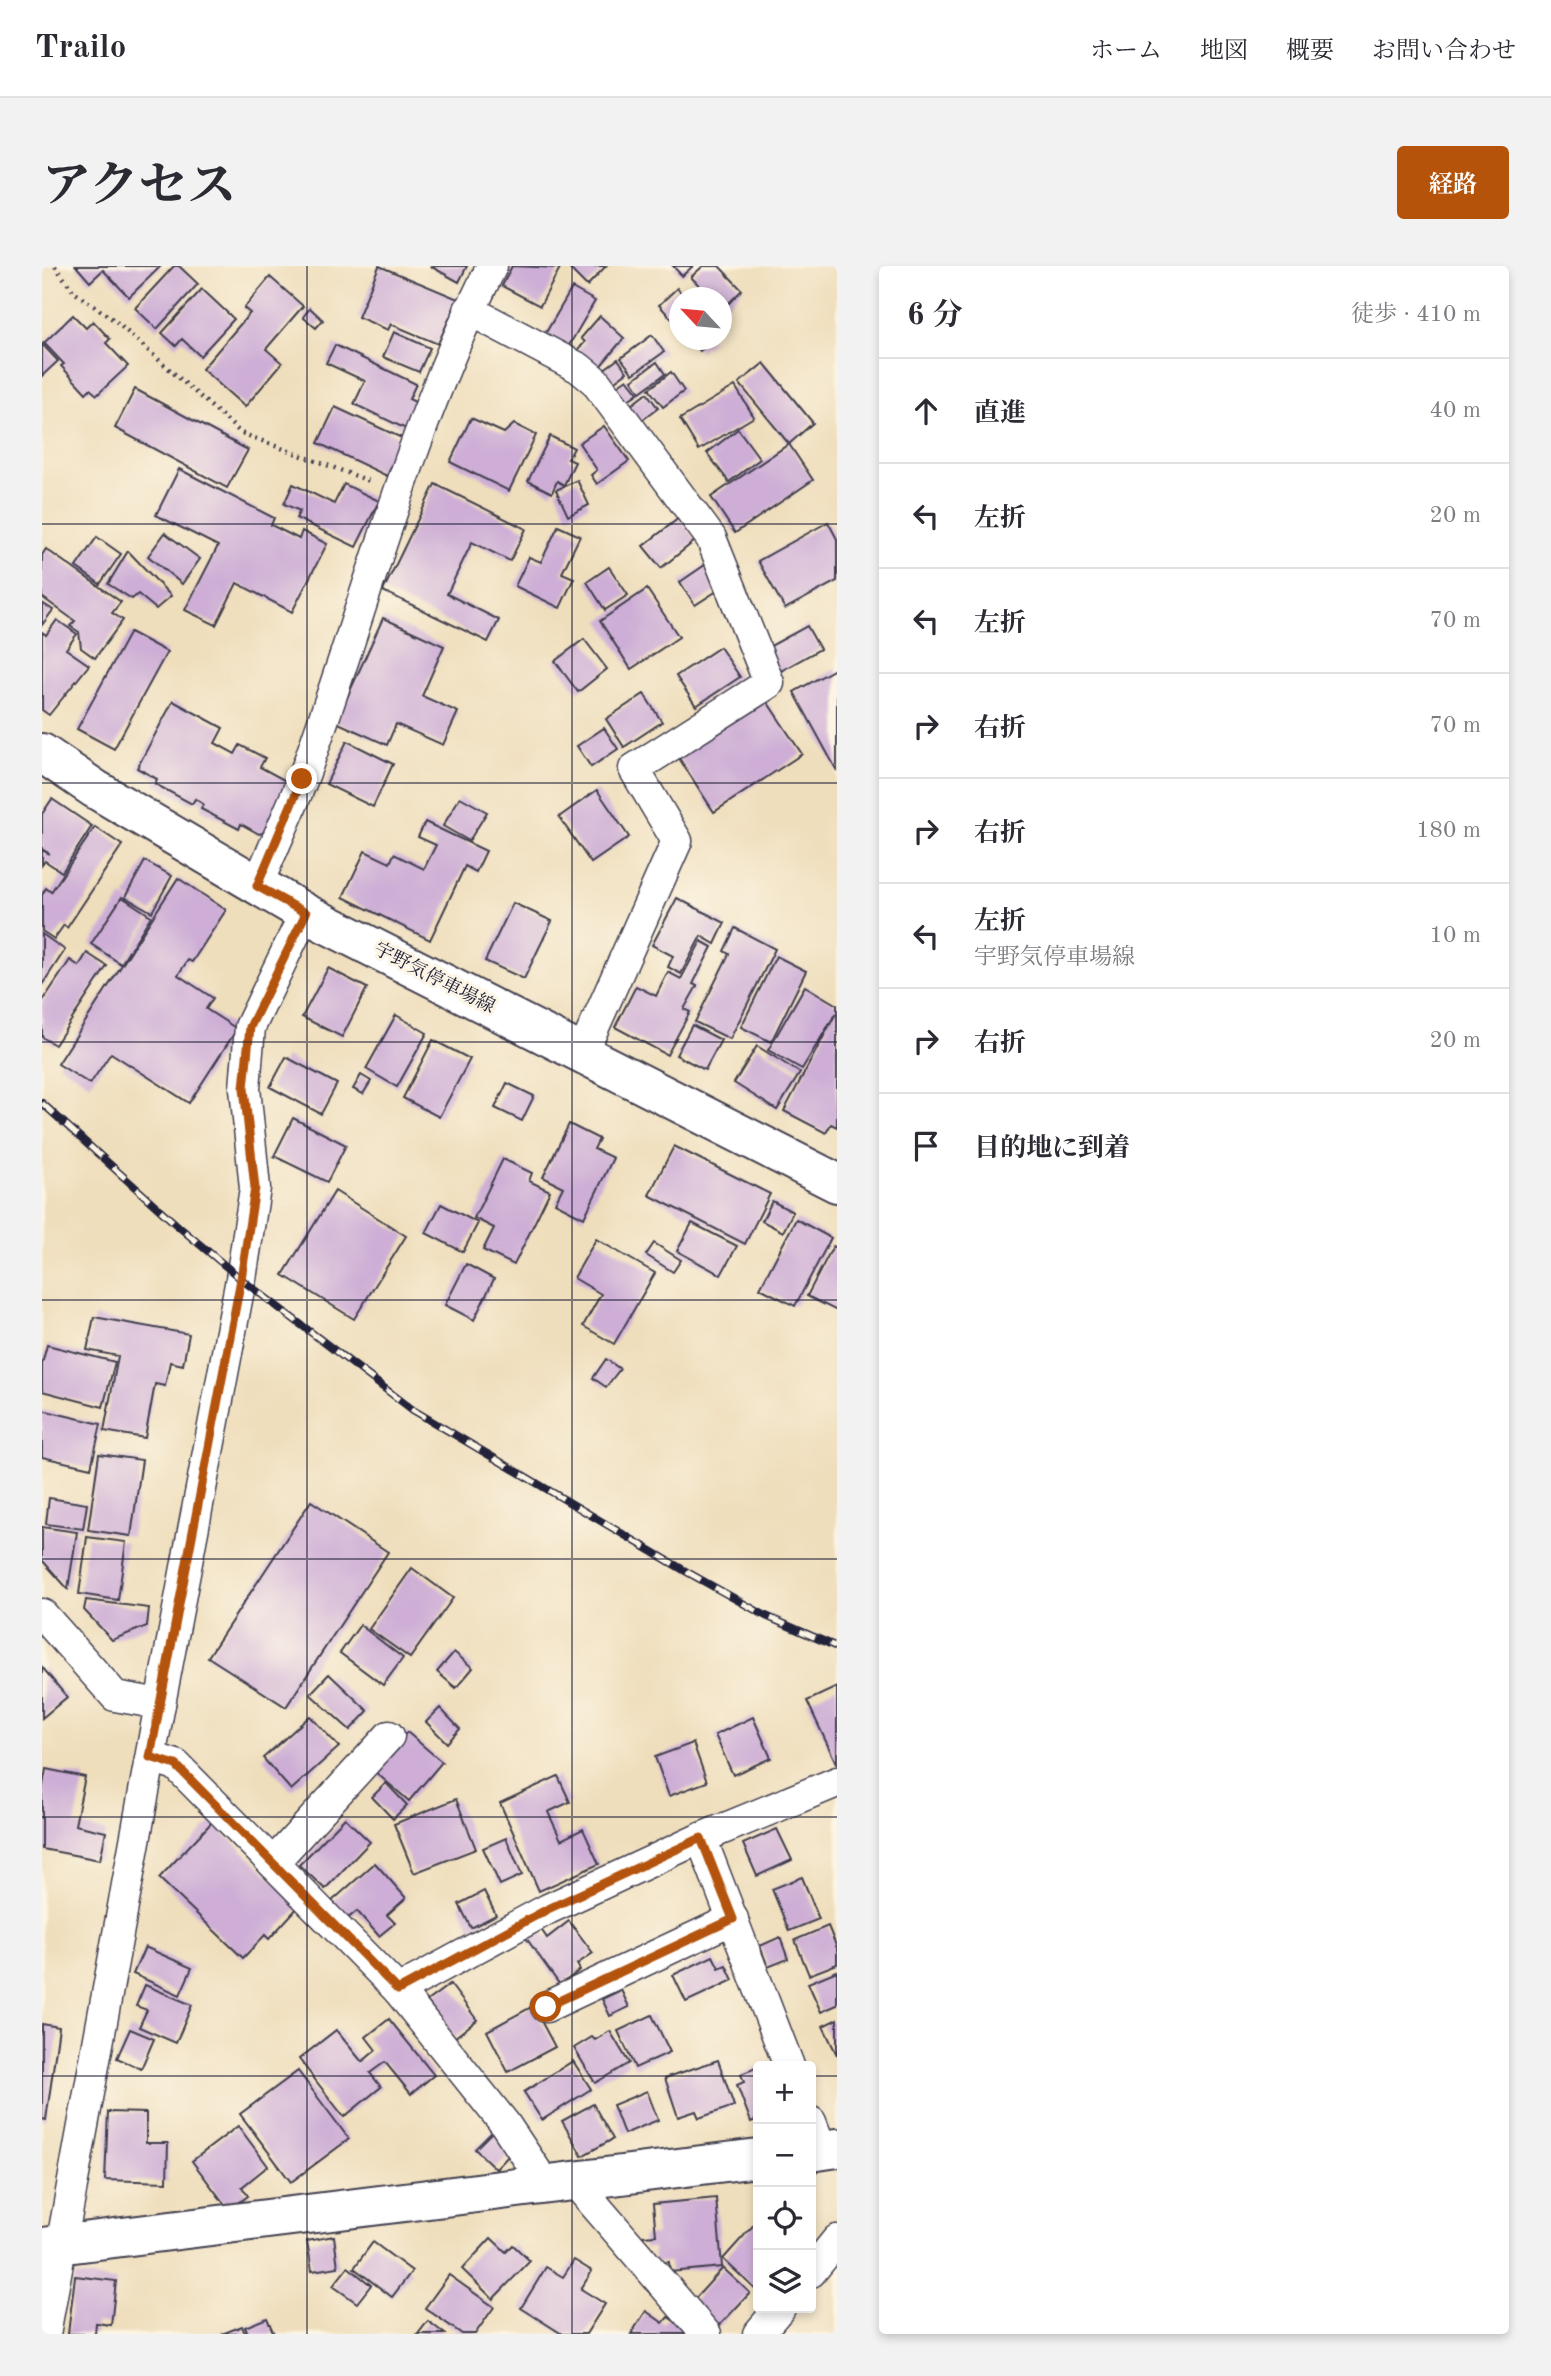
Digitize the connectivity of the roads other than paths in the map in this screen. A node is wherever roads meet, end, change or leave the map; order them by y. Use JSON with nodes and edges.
{"nodes":[{"id":1,"x":492,"y":266,"type":"edge"},
{"id":2,"x":469,"y":310,"type":"junction"},
{"id":3,"x":42,"y":753,"type":"edge"},
{"id":4,"x":257,"y":886,"type":"junction"},
{"id":5,"x":306,"y":913,"type":"junction"},
{"id":6,"x":582,"y":1054,"type":"junction"},
{"id":7,"x":837,"y":1184,"type":"edge"},
{"id":8,"x":42,"y":1614,"type":"edge"},
{"id":9,"x":160,"y":1704,"type":"junction"},
{"id":10,"x":388,"y":1736,"type":"dead end"},
{"id":11,"x":150,"y":1757,"type":"junction"},
{"id":12,"x":837,"y":1783,"type":"edge"},
{"id":13,"x":701,"y":1838,"type":"junction"},
{"id":14,"x":273,"y":1863,"type":"junction"},
{"id":15,"x":733,"y":1919,"type":"junction"},
{"id":16,"x":398,"y":1990,"type":"junction"},
{"id":17,"x":546,"y":2007,"type":"dead end"},
{"id":18,"x":787,"y":2061,"type":"edge"},
{"id":19,"x":753,"y":2159,"type":"edge"},
{"id":20,"x":560,"y":2183,"type":"junction"},
{"id":21,"x":837,"y":2240,"type":"edge"},
{"id":22,"x":52,"y":2246,"type":"edge"},
{"id":23,"x":816,"y":2266,"type":"edge"},
{"id":24,"x":776,"y":2313,"type":"edge"},
{"id":25,"x":45,"y":2334,"type":"edge"},
{"id":26,"x":706,"y":2334,"type":"edge"},
{"id":27,"x":758,"y":2334,"type":"edge"}],
"edges":[{"from":1,"to":2,"type":"street"},
{"from":2,"to":4,"type":"street"},
{"from":2,"to":6,"type":"street"},
{"from":3,"to":4,"type":"main road","name":"宇野気停車場線"},
{"from":4,"to":5,"type":"main road","name":"宇野気停車場線"},
{"from":5,"to":6,"type":"main road","name":"宇野気停車場線"},
{"from":5,"to":9,"type":"street"},
{"from":6,"to":7,"type":"main road","name":"宇野気停車場線"},
{"from":8,"to":9,"type":"street"},
{"from":9,"to":11,"type":"street"},
{"from":10,"to":14,"type":"street"},
{"from":11,"to":14,"type":"street"},
{"from":11,"to":22,"type":"street"},
{"from":12,"to":13,"type":"street"},
{"from":13,"to":15,"type":"street"},
{"from":13,"to":16,"type":"street"},
{"from":14,"to":16,"type":"street"},
{"from":15,"to":17,"type":"street"},
{"from":15,"to":18,"type":"street"},
{"from":16,"to":20,"type":"street"},
{"from":19,"to":20,"type":"main road"},
{"from":20,"to":22,"type":"main road"},
{"from":20,"to":26,"type":"street"},
{"from":21,"to":23,"type":"street"},
{"from":22,"to":25,"type":"street"},
{"from":24,"to":27,"type":"street"}]}
